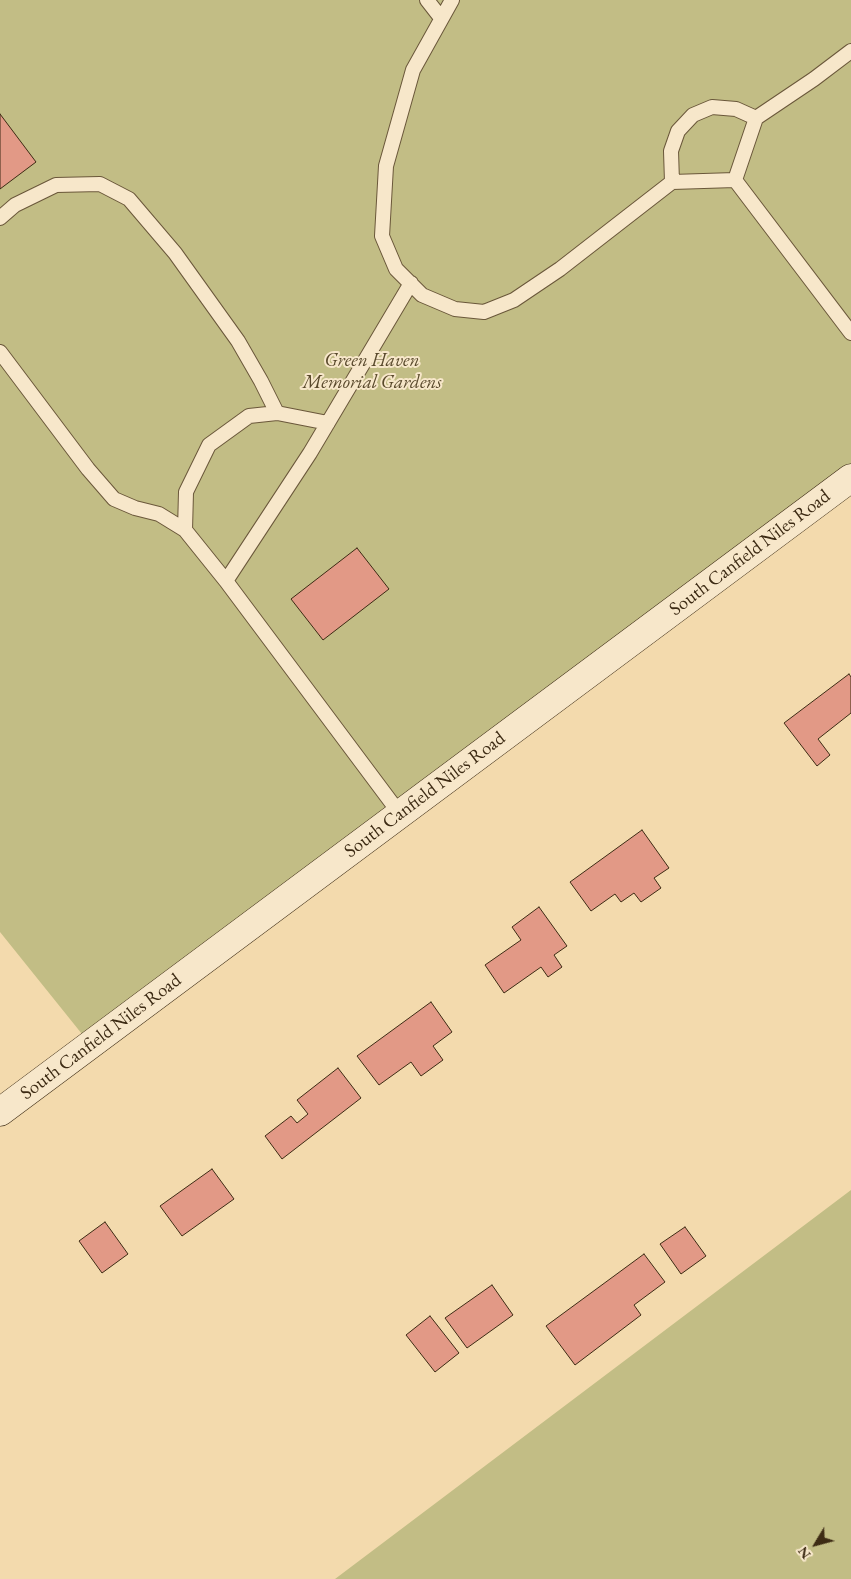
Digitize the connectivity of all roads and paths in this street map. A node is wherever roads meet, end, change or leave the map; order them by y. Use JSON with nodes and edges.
{"nodes":[{"id":1,"x":427,"y":0,"type":"edge"},
{"id":2,"x":452,"y":0,"type":"edge"},
{"id":3,"x":441,"y":18,"type":"junction"},
{"id":4,"x":851,"y":51,"type":"edge"},
{"id":5,"x":756,"y":118,"type":"junction"},
{"id":6,"x":735,"y":180,"type":"junction"},
{"id":7,"x":672,"y":182,"type":"junction"},
{"id":8,"x":0,"y":218,"type":"edge"},
{"id":9,"x":411,"y":284,"type":"junction"},
{"id":10,"x":851,"y":333,"type":"edge"},
{"id":11,"x":0,"y":352,"type":"edge"},
{"id":12,"x":277,"y":413,"type":"junction"},
{"id":13,"x":328,"y":423,"type":"junction"},
{"id":14,"x":851,"y":478,"type":"edge"},
{"id":15,"x":185,"y":530,"type":"junction"},
{"id":16,"x":226,"y":581,"type":"junction"},
{"id":17,"x":400,"y":814,"type":"junction"},
{"id":18,"x":0,"y":1112,"type":"edge"}],
"edges":[{"from":1,"to":3,"type":"lane"},
{"from":2,"to":3,"type":"lane"},
{"from":3,"to":9,"type":"lane"},
{"from":4,"to":5,"type":"lane"},
{"from":5,"to":6,"type":"lane"},
{"from":5,"to":7,"type":"lane"},
{"from":6,"to":7,"type":"lane"},
{"from":6,"to":10,"type":"lane"},
{"from":7,"to":9,"type":"lane"},
{"from":8,"to":12,"type":"lane"},
{"from":9,"to":13,"type":"lane"},
{"from":11,"to":15,"type":"lane"},
{"from":12,"to":13,"type":"lane"},
{"from":12,"to":15,"type":"lane"},
{"from":13,"to":16,"type":"lane"},
{"from":14,"to":17,"type":"main road","name":"South Canfield Niles Road"},
{"from":15,"to":16,"type":"lane"},
{"from":16,"to":17,"type":"lane"},
{"from":17,"to":18,"type":"main road","name":"South Canfield Niles Road"}]}
